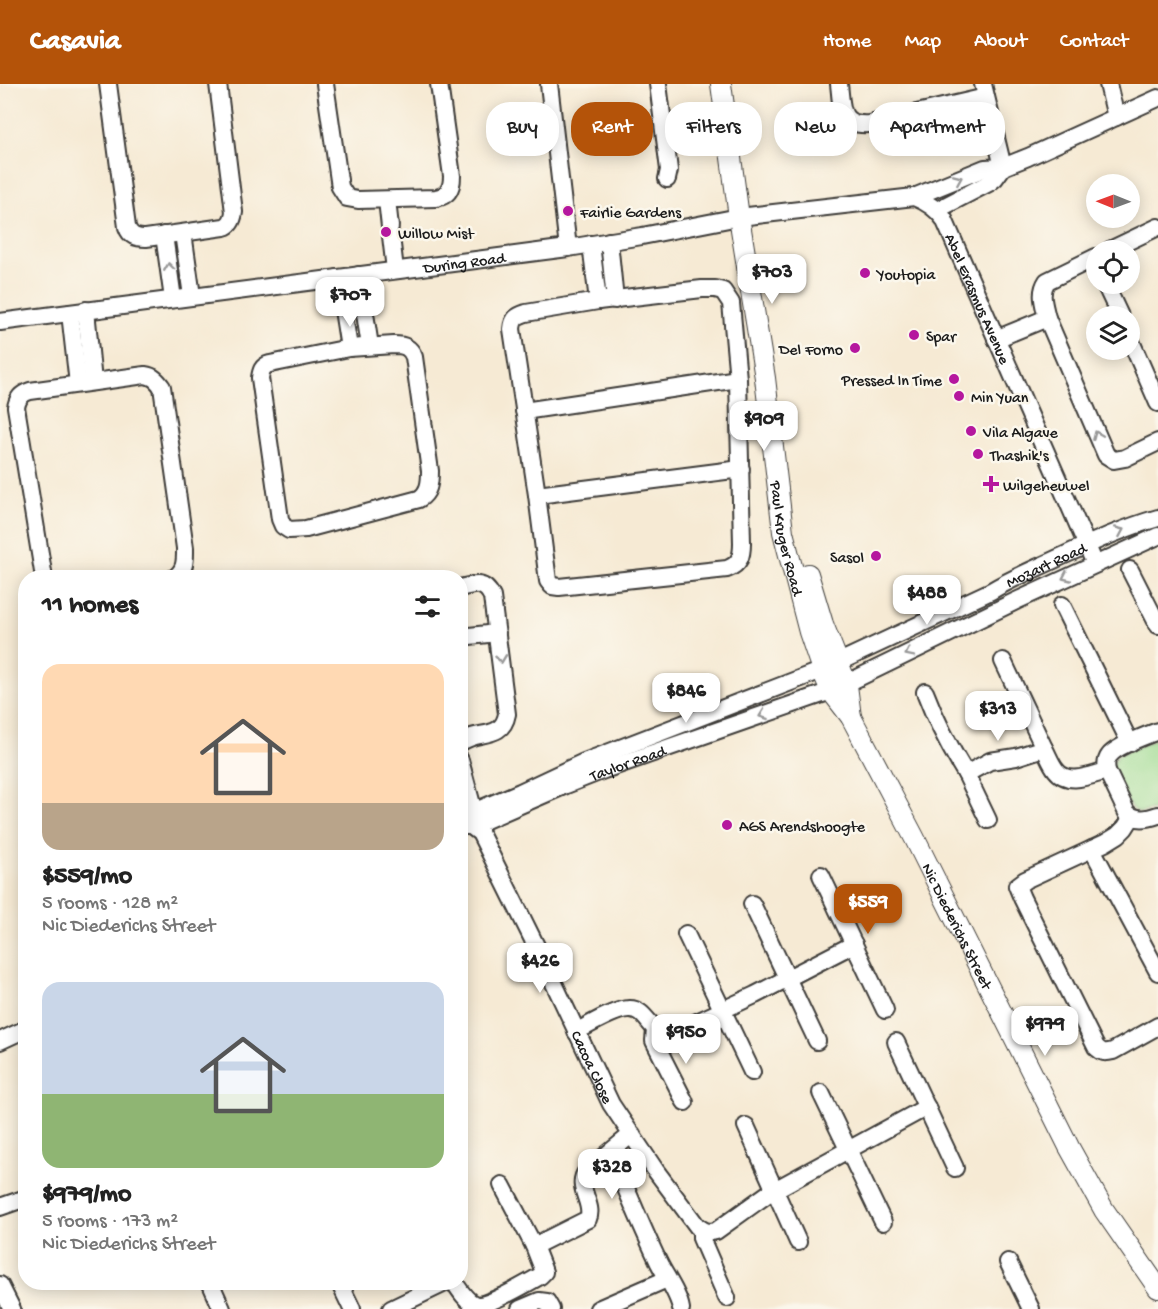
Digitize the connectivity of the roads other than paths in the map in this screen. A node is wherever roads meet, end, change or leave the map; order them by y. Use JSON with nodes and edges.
{"nodes":[{"id":1,"x":108,"y":84,"type":"edge"},
{"id":2,"x":218,"y":84,"type":"edge"},
{"id":3,"x":325,"y":84,"type":"edge"},
{"id":4,"x":439,"y":84,"type":"edge"},
{"id":5,"x":549,"y":84,"type":"edge"},
{"id":6,"x":658,"y":84,"type":"edge"},
{"id":7,"x":721,"y":84,"type":"edge"},
{"id":8,"x":732,"y":84,"type":"edge"},
{"id":9,"x":839,"y":84,"type":"edge"},
{"id":10,"x":1108,"y":84,"type":"edge"},
{"id":11,"x":984,"y":90,"type":"edge"},
{"id":12,"x":1158,"y":98,"type":"edge"},
{"id":13,"x":1116,"y":117,"type":"junction"},
{"id":14,"x":1003,"y":167,"type":"junction"},
{"id":15,"x":667,"y":179,"type":"dead end"},
{"id":16,"x":914,"y":197,"type":"junction"},
{"id":17,"x":387,"y":200,"type":"junction"},
{"id":18,"x":937,"y":210,"type":"junction"},
{"id":19,"x":744,"y":217,"type":"junction"},
{"id":20,"x":1158,"y":227,"type":"edge"},
{"id":21,"x":183,"y":233,"type":"junction"},
{"id":22,"x":164,"y":235,"type":"junction"},
{"id":23,"x":1131,"y":240,"type":"edge"},
{"id":24,"x":609,"y":241,"type":"junction"},
{"id":25,"x":591,"y":244,"type":"junction"},
{"id":26,"x":568,"y":248,"type":"junction"},
{"id":27,"x":1086,"y":264,"type":"edge"},
{"id":28,"x":395,"y":270,"type":"junction"},
{"id":29,"x":359,"y":275,"type":"junction"},
{"id":30,"x":338,"y":278,"type":"junction"},
{"id":31,"x":192,"y":296,"type":"junction"},
{"id":32,"x":173,"y":299,"type":"junction"},
{"id":33,"x":615,"y":300,"type":"junction"},
{"id":34,"x":598,"y":302,"type":"junction"},
{"id":35,"x":78,"y":312,"type":"junction"},
{"id":36,"x":1047,"y":318,"type":"junction"},
{"id":37,"x":0,"y":322,"type":"edge"},
{"id":38,"x":996,"y":339,"type":"junction"},
{"id":39,"x":370,"y":346,"type":"junction"},
{"id":40,"x":349,"y":348,"type":"junction"},
{"id":41,"x":1139,"y":360,"type":"edge"},
{"id":42,"x":738,"y":379,"type":"junction"},
{"id":43,"x":86,"y":383,"type":"junction"},
{"id":44,"x":1158,"y":403,"type":"edge"},
{"id":45,"x":524,"y":411,"type":"junction"},
{"id":46,"x":1158,"y":442,"type":"edge"},
{"id":47,"x":741,"y":469,"type":"junction"},
{"id":48,"x":537,"y":495,"type":"junction"},
{"id":49,"x":1158,"y":518,"type":"edge"},
{"id":50,"x":1158,"y":536,"type":"edge"},
{"id":51,"x":1086,"y":546,"type":"junction"},
{"id":52,"x":1095,"y":564,"type":"junction"},
{"id":53,"x":43,"y":570,"type":"edge"},
{"id":54,"x":182,"y":570,"type":"edge"},
{"id":55,"x":1130,"y":570,"type":"dead end"},
{"id":56,"x":468,"y":586,"type":"edge"},
{"id":57,"x":1062,"y":605,"type":"dead end"},
{"id":58,"x":1158,"y":625,"type":"edge"},
{"id":59,"x":497,"y":633,"type":"junction"},
{"id":60,"x":468,"y":636,"type":"edge"},
{"id":61,"x":1003,"y":661,"type":"dead end"},
{"id":62,"x":830,"y":666,"type":"junction"},
{"id":63,"x":839,"y":688,"type":"junction"},
{"id":64,"x":925,"y":692,"type":"dead end"},
{"id":65,"x":1158,"y":731,"type":"edge"},
{"id":66,"x":468,"y":738,"type":"edge"},
{"id":67,"x":1130,"y":743,"type":"junction"},
{"id":68,"x":1044,"y":748,"type":"junction"},
{"id":69,"x":1107,"y":771,"type":"junction"},
{"id":70,"x":966,"y":774,"type":"junction"},
{"id":71,"x":1158,"y":815,"type":"edge"},
{"id":72,"x":1132,"y":817,"type":"junction"},
{"id":73,"x":469,"y":820,"type":"edge"},
{"id":74,"x":988,"y":820,"type":"dead end"},
{"id":75,"x":1092,"y":849,"type":"junction"},
{"id":76,"x":821,"y":875,"type":"dead end"},
{"id":77,"x":752,"y":904,"type":"dead end"},
{"id":78,"x":686,"y":934,"type":"dead end"},
{"id":79,"x":854,"y":944,"type":"junction"},
{"id":80,"x":1158,"y":972,"type":"edge"},
{"id":81,"x":787,"y":978,"type":"junction"},
{"id":82,"x":722,"y":1010,"type":"junction"},
{"id":83,"x":885,"y":1010,"type":"dead end"},
{"id":84,"x":1158,"y":1026,"type":"edge"},
{"id":85,"x":656,"y":1030,"type":"junction"},
{"id":86,"x":18,"y":1033,"type":"edge"},
{"id":87,"x":578,"y":1036,"type":"junction"},
{"id":88,"x":0,"y":1041,"type":"edge"},
{"id":89,"x":817,"y":1041,"type":"dead end"},
{"id":90,"x":896,"y":1042,"type":"dead end"},
{"id":91,"x":753,"y":1072,"type":"dead end"},
{"id":92,"x":821,"y":1093,"type":"dead end"},
{"id":93,"x":685,"y":1102,"type":"dead end"},
{"id":94,"x":927,"y":1107,"type":"junction"},
{"id":95,"x":746,"y":1126,"type":"dead end"},
{"id":96,"x":632,"y":1134,"type":"junction"},
{"id":97,"x":848,"y":1150,"type":"junction"},
{"id":98,"x":611,"y":1152,"type":"junction"},
{"id":99,"x":955,"y":1168,"type":"dead end"},
{"id":100,"x":502,"y":1185,"type":"dead end"},
{"id":101,"x":774,"y":1190,"type":"junction"},
{"id":102,"x":18,"y":1201,"type":"edge"},
{"id":103,"x":0,"y":1207,"type":"edge"},
{"id":104,"x":883,"y":1222,"type":"dead end"},
{"id":105,"x":701,"y":1230,"type":"junction"},
{"id":106,"x":798,"y":1242,"type":"dead end"},
{"id":107,"x":534,"y":1246,"type":"junction"},
{"id":108,"x":1008,"y":1262,"type":"dead end"},
{"id":109,"x":667,"y":1279,"type":"junction"},
{"id":110,"x":0,"y":1285,"type":"edge"},
{"id":111,"x":1158,"y":1288,"type":"edge"},
{"id":112,"x":214,"y":1290,"type":"edge"},
{"id":113,"x":343,"y":1290,"type":"edge"},
{"id":114,"x":430,"y":1290,"type":"edge"},
{"id":115,"x":461,"y":1290,"type":"edge"},
{"id":116,"x":727,"y":1298,"type":"dead end"},
{"id":117,"x":12,"y":1309,"type":"edge"},
{"id":118,"x":222,"y":1309,"type":"edge"},
{"id":119,"x":352,"y":1309,"type":"edge"},
{"id":120,"x":391,"y":1309,"type":"edge"},
{"id":121,"x":520,"y":1309,"type":"edge"},
{"id":122,"x":551,"y":1309,"type":"edge"},
{"id":123,"x":598,"y":1309,"type":"edge"},
{"id":124,"x":681,"y":1309,"type":"edge"},
{"id":125,"x":1031,"y":1309,"type":"edge"}],
"edges":[{"from":1,"to":22,"type":"street"},
{"from":2,"to":21,"type":"street"},
{"from":3,"to":17,"type":"street"},
{"from":4,"to":17,"type":"street"},
{"from":5,"to":26,"type":"street"},
{"from":6,"to":15,"type":"street"},
{"from":7,"to":19,"type":"street","name":"Paul Kruger Road"},
{"from":8,"to":19,"type":"street","name":"Paul Kruger Road"},
{"from":9,"to":11,"type":"street"},
{"from":10,"to":13,"type":"street"},
{"from":11,"to":14,"type":"street"},
{"from":12,"to":13,"type":"street"},
{"from":13,"to":14,"type":"street"},
{"from":16,"to":14,"type":"street","one_way":true},
{"from":14,"to":18,"type":"street"},
{"from":16,"to":18,"type":"street"},
{"from":16,"to":19,"type":"street"},
{"from":17,"to":28,"type":"street"},
{"from":18,"to":38,"type":"street","name":"Abel Erasmus Avenue"},
{"from":19,"to":24,"type":"street","name":"During Road"},
{"from":19,"to":62,"type":"street","name":"Paul Kruger Road"},
{"from":20,"to":23,"type":"street"},
{"from":21,"to":22,"type":"street"},
{"from":21,"to":31,"type":"street"},
{"from":32,"to":22,"type":"street","one_way":true},
{"from":24,"to":25,"type":"street","name":"During Road"},
{"from":24,"to":33,"type":"street"},
{"from":25,"to":26,"type":"street","name":"During Road"},
{"from":25,"to":34,"type":"street"},
{"from":26,"to":28,"type":"street","name":"During Road"},
{"from":27,"to":36,"type":"street"},
{"from":28,"to":29,"type":"street","name":"During Road"},
{"from":29,"to":30,"type":"street","name":"During Road"},
{"from":29,"to":39,"type":"street"},
{"from":30,"to":31,"type":"street","name":"During Road"},
{"from":30,"to":40,"type":"street"},
{"from":31,"to":32,"type":"street","name":"During Road"},
{"from":32,"to":35,"type":"street","name":"During Road"},
{"from":33,"to":34,"type":"street"},
{"from":33,"to":42,"type":"street"},
{"from":34,"to":45,"type":"street"},
{"from":35,"to":37,"type":"street","name":"During Road"},
{"from":35,"to":43,"type":"street"},
{"from":36,"to":38,"type":"street"},
{"from":46,"to":36,"type":"street","one_way":true},
{"from":38,"to":51,"type":"street","name":"Abel Erasmus Avenue"},
{"from":39,"to":40,"type":"street"},
{"from":39,"to":40,"type":"street"},
{"from":41,"to":44,"type":"street"},
{"from":42,"to":45,"type":"street"},
{"from":42,"to":47,"type":"street"},
{"from":43,"to":53,"type":"street"},
{"from":43,"to":54,"type":"street"},
{"from":45,"to":48,"type":"street"},
{"from":47,"to":48,"type":"street"},
{"from":47,"to":48,"type":"street"},
{"from":51,"to":49,"type":"street","name":"Mozart Road","one_way":true},
{"from":50,"to":52,"type":"street","name":"Mozart Road"},
{"from":51,"to":52,"type":"street","name":"Abel Erasmus Avenue"},
{"from":51,"to":62,"type":"street","name":"Mozart Road"},
{"from":52,"to":63,"type":"street","name":"Mozart Road","one_way":true},
{"from":55,"to":58,"type":"street"},
{"from":56,"to":59,"type":"street"},
{"from":57,"to":67,"type":"street"},
{"from":59,"to":60,"type":"street"},
{"from":59,"to":66,"type":"street","one_way":true},
{"from":61,"to":68,"type":"street"},
{"from":62,"to":63,"type":"street","name":"Paul Kruger Road"},
{"from":62,"to":73,"type":"street","name":"Taylor Road"},
{"from":63,"to":73,"type":"street","name":"Taylor Road","one_way":true},
{"from":63,"to":111,"type":"street","name":"Nic Diederichs Street"},
{"from":64,"to":70,"type":"street"},
{"from":65,"to":67,"type":"street"},
{"from":67,"to":69,"type":"street"},
{"from":68,"to":69,"type":"street"},
{"from":68,"to":70,"type":"street"},
{"from":69,"to":72,"type":"street"},
{"from":70,"to":74,"type":"street"},
{"from":71,"to":72,"type":"street"},
{"from":72,"to":75,"type":"street"},
{"from":73,"to":87,"type":"street","name":"Cacoa Close"},
{"from":75,"to":80,"type":"street"},
{"from":75,"to":84,"type":"street"},
{"from":76,"to":79,"type":"street"},
{"from":77,"to":81,"type":"street"},
{"from":78,"to":82,"type":"street"},
{"from":79,"to":81,"type":"street"},
{"from":79,"to":83,"type":"street"},
{"from":81,"to":82,"type":"street"},
{"from":81,"to":89,"type":"street"},
{"from":82,"to":85,"type":"street"},
{"from":82,"to":91,"type":"street"},
{"from":85,"to":87,"type":"street"},
{"from":85,"to":93,"type":"street"},
{"from":86,"to":88,"type":"street"},
{"from":87,"to":96,"type":"street","name":"Cacoa Close"},
{"from":90,"to":94,"type":"street"},
{"from":92,"to":97,"type":"street"},
{"from":94,"to":97,"type":"street"},
{"from":94,"to":99,"type":"street"},
{"from":95,"to":101,"type":"street"},
{"from":96,"to":98,"type":"street"},
{"from":96,"to":105,"type":"street","name":"Cacoa Close"},
{"from":97,"to":101,"type":"street"},
{"from":97,"to":104,"type":"street"},
{"from":98,"to":107,"type":"street"},
{"from":98,"to":109,"type":"street"},
{"from":100,"to":107,"type":"street"},
{"from":101,"to":105,"type":"street"},
{"from":101,"to":106,"type":"street"},
{"from":102,"to":103,"type":"street"},
{"from":105,"to":116,"type":"street"},
{"from":107,"to":115,"type":"street"},
{"from":108,"to":125,"type":"street"},
{"from":109,"to":123,"type":"street"},
{"from":109,"to":124,"type":"street"},
{"from":110,"to":117,"type":"street"},
{"from":112,"to":118,"type":"street"},
{"from":113,"to":119,"type":"street"},
{"from":114,"to":120,"type":"street"},
{"from":121,"to":122,"type":"street"}]}
